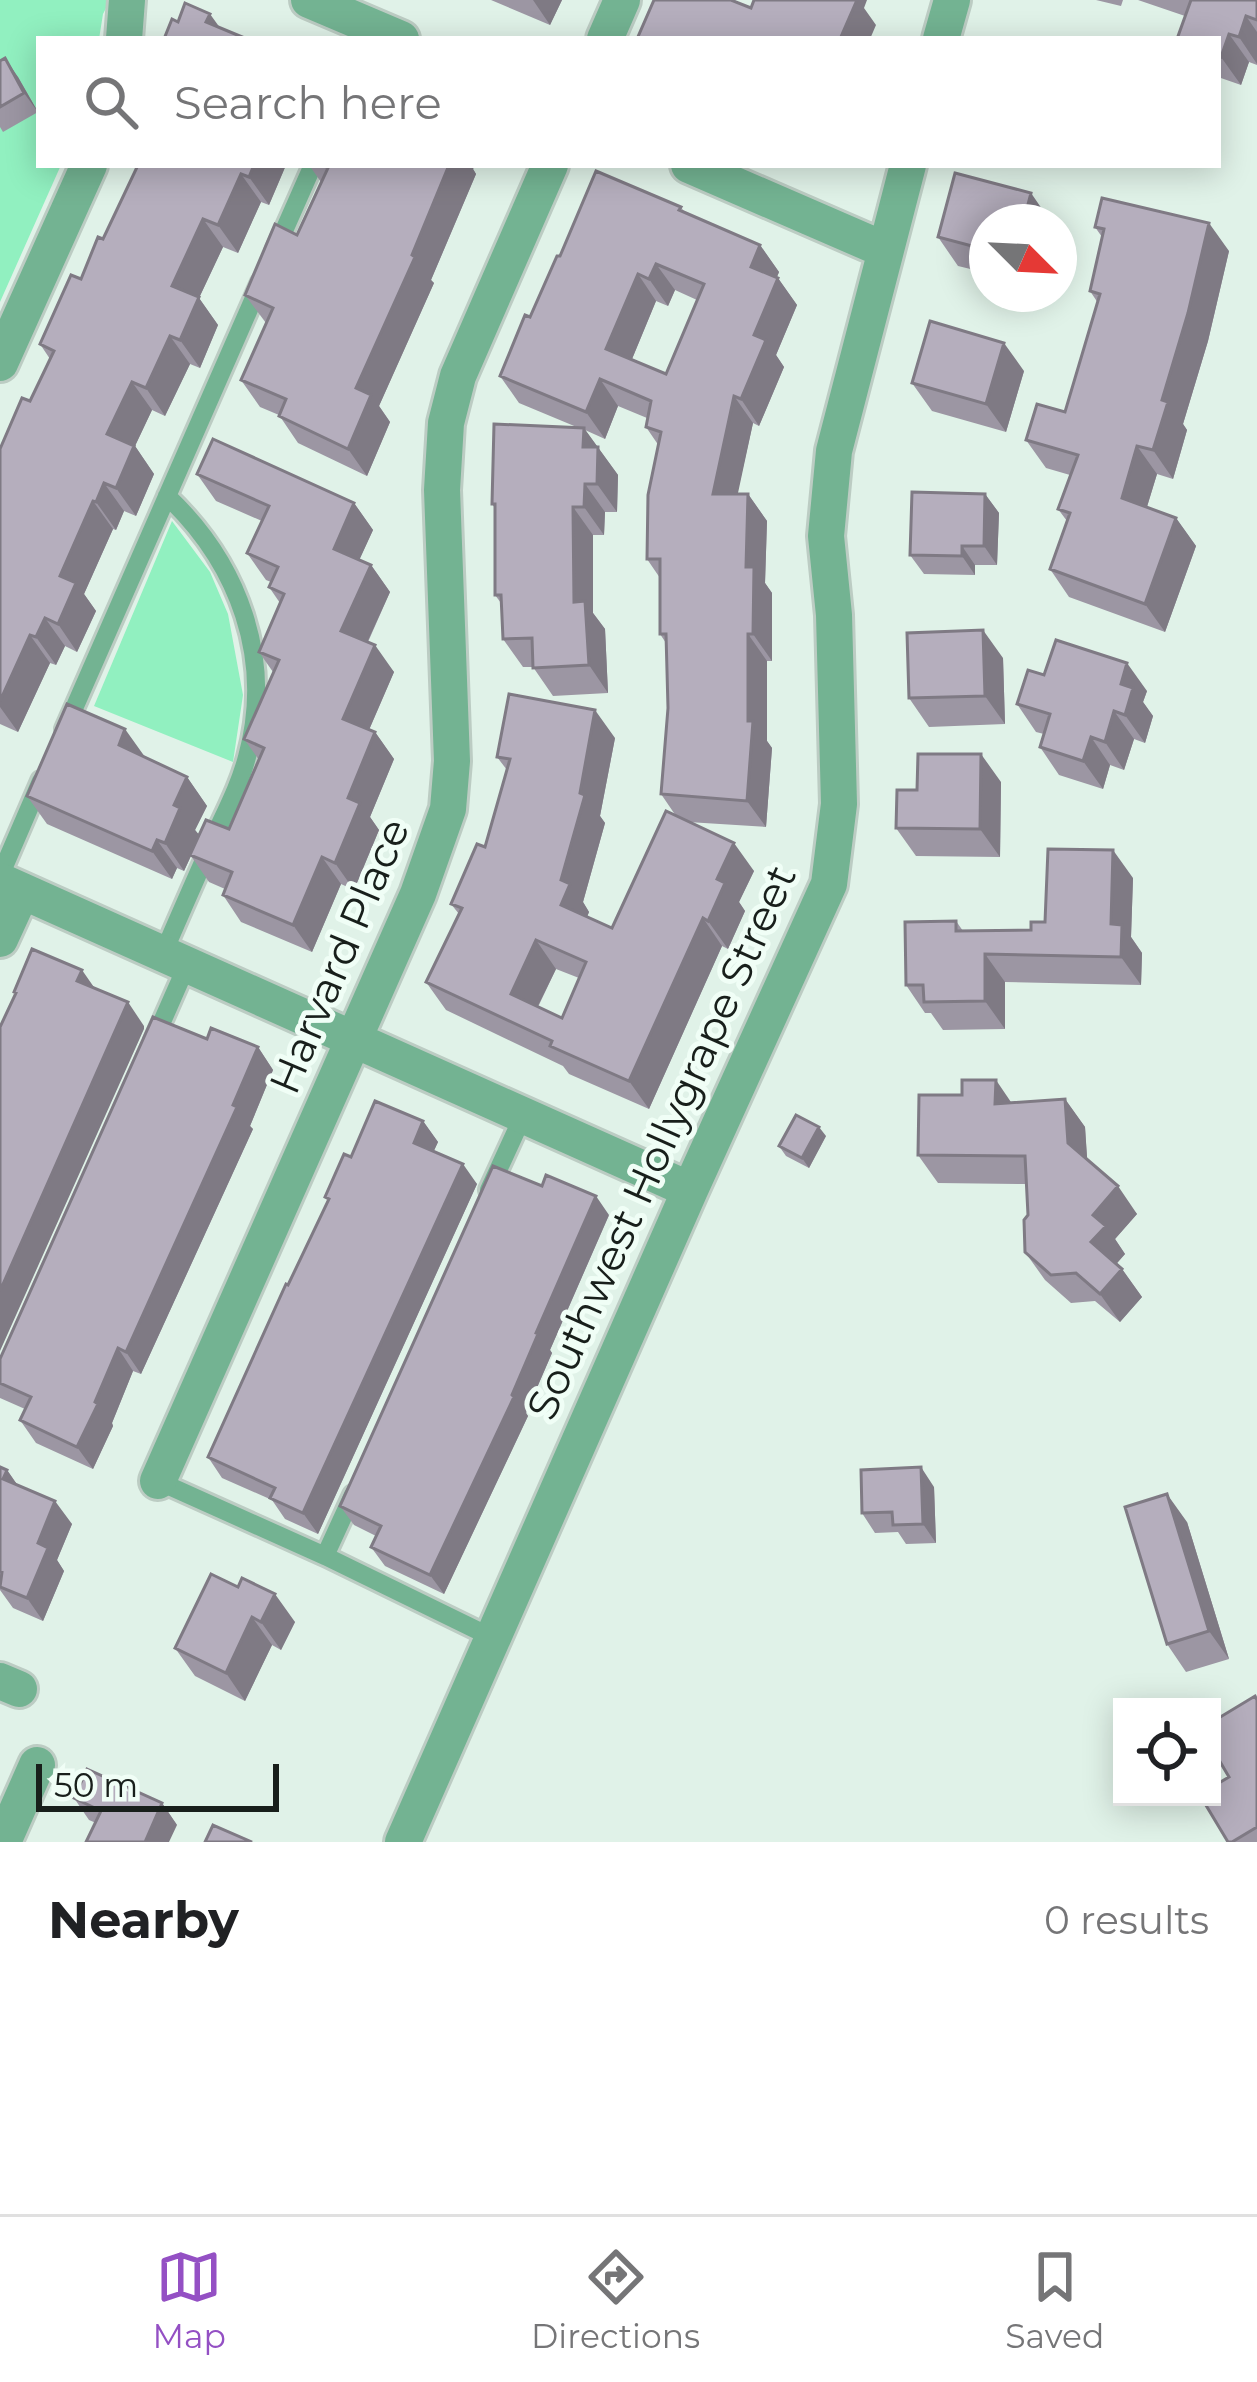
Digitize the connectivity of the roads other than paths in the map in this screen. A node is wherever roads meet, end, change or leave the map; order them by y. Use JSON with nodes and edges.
{"nodes":[{"id":1,"x":127,"y":0,"type":"edge"},
{"id":2,"x":309,"y":0,"type":"edge"},
{"id":3,"x":622,"y":0,"type":"edge"},
{"id":4,"x":952,"y":0,"type":"edge"},
{"id":5,"x":381,"y":35,"type":"edge"},
{"id":6,"x":124,"y":36,"type":"edge"},
{"id":7,"x":606,"y":36,"type":"edge"},
{"id":8,"x":942,"y":36,"type":"edge"},
{"id":9,"x":88,"y":168,"type":"edge"},
{"id":10,"x":312,"y":168,"type":"edge"},
{"id":11,"x":549,"y":168,"type":"edge"},
{"id":12,"x":695,"y":168,"type":"edge"},
{"id":13,"x":907,"y":168,"type":"edge"},
{"id":14,"x":885,"y":250,"type":"junction"},
{"id":15,"x":0,"y":363,"type":"edge"},
{"id":16,"x":167,"y":496,"type":"junction"},
{"id":17,"x":56,"y":749,"type":"edge"},
{"id":18,"x":46,"y":770,"type":"edge"},
{"id":19,"x":7,"y":883,"type":"edge"},
{"id":20,"x":0,"y":939,"type":"edge"},
{"id":21,"x":175,"y":959,"type":"junction"},
{"id":22,"x":355,"y":1041,"type":"junction"},
{"id":23,"x":150,"y":1049,"type":"edge"},
{"id":24,"x":523,"y":1116,"type":"junction"},
{"id":25,"x":690,"y":1190,"type":"junction"},
{"id":26,"x":485,"y":1200,"type":"edge"},
{"id":27,"x":363,"y":1472,"type":"edge"},
{"id":28,"x":158,"y":1481,"type":"joint"},
{"id":29,"x":325,"y":1556,"type":"junction"},
{"id":30,"x":493,"y":1638,"type":"junction"},
{"id":31,"x":38,"y":1765,"type":"dead end"},
{"id":32,"x":3,"y":1842,"type":"edge"},
{"id":33,"x":403,"y":1842,"type":"edge"}],
"edges":[{"from":1,"to":6,"type":"street"},
{"from":2,"to":5,"type":"street"},
{"from":3,"to":7,"type":"street"},
{"from":4,"to":8,"type":"street"},
{"from":9,"to":15,"type":"street"},
{"from":10,"to":16,"type":"lane"},
{"from":11,"to":22,"type":"street","name":"Harvard Place"},
{"from":12,"to":14,"type":"street"},
{"from":13,"to":14,"type":"street","name":"Southwest Hollygrape Street"},
{"from":14,"to":25,"type":"street","name":"Southwest Hollygrape Street"},
{"from":16,"to":17,"type":"lane"},
{"from":16,"to":21,"type":"lane"},
{"from":18,"to":19,"type":"lane"},
{"from":19,"to":20,"type":"street"},
{"from":19,"to":21,"type":"street"},
{"from":21,"to":22,"type":"street"},
{"from":21,"to":23,"type":"lane"},
{"from":22,"to":24,"type":"street"},
{"from":22,"to":28,"type":"street","name":"Harvard Place"},
{"from":24,"to":25,"type":"street"},
{"from":24,"to":26,"type":"lane"},
{"from":25,"to":30,"type":"street","name":"Southwest Hollygrape Street"},
{"from":27,"to":29,"type":"lane"},
{"from":28,"to":29,"type":"lane"},
{"from":29,"to":30,"type":"lane"},
{"from":30,"to":33,"type":"street","name":"Southwest Hollygrape Street"},
{"from":31,"to":32,"type":"street"}]}
